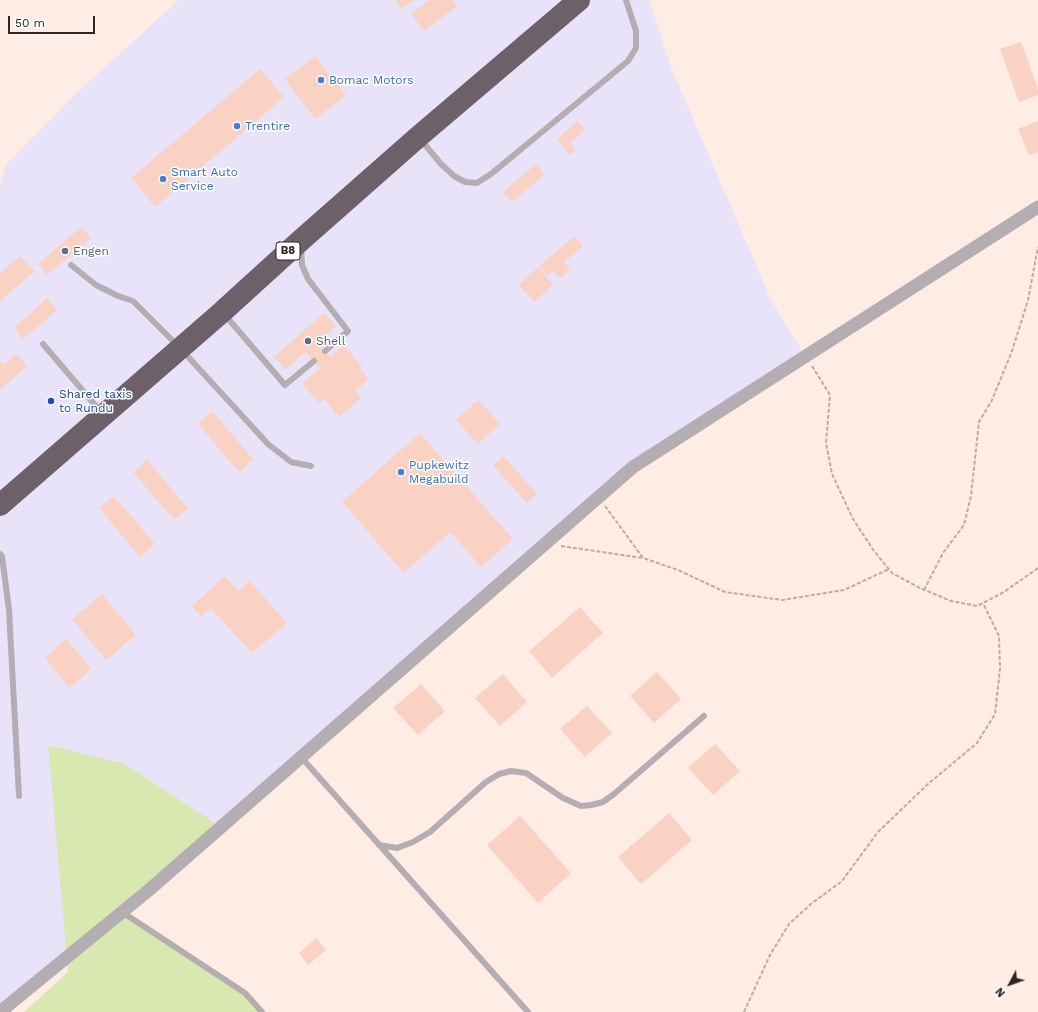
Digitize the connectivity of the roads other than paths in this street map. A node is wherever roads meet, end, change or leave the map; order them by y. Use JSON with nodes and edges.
{"nodes":[{"id":1,"x":579,"y":0,"type":"edge"},
{"id":2,"x":626,"y":0,"type":"edge"},
{"id":3,"x":418,"y":137,"type":"junction"},
{"id":4,"x":1038,"y":207,"type":"edge"},
{"id":5,"x":300,"y":241,"type":"junction"},
{"id":6,"x":71,"y":265,"type":"dead end"},
{"id":7,"x":222,"y":312,"type":"junction"},
{"id":8,"x":43,"y":344,"type":"dead end"},
{"id":9,"x":180,"y":348,"type":"junction"},
{"id":10,"x":325,"y":351,"type":"dead end"},
{"id":11,"x":314,"y":361,"type":"dead end"},
{"id":12,"x":104,"y":414,"type":"junction"},
{"id":13,"x":311,"y":466,"type":"dead end"},
{"id":14,"x":0,"y":505,"type":"edge"},
{"id":15,"x":0,"y":554,"type":"edge"},
{"id":16,"x":2,"y":568,"type":"edge"},
{"id":17,"x":704,"y":716,"type":"dead end"},
{"id":18,"x":301,"y":757,"type":"junction"},
{"id":19,"x":19,"y":796,"type":"dead end"},
{"id":20,"x":379,"y":845,"type":"junction"},
{"id":21,"x":122,"y":912,"type":"junction"},
{"id":22,"x":0,"y":1012,"type":"edge"},
{"id":23,"x":262,"y":1012,"type":"edge"},
{"id":24,"x":528,"y":1012,"type":"edge"}],
"edges":[{"from":1,"to":3,"type":"highway","number":"B8"},
{"from":2,"to":3,"type":"lane"},
{"from":3,"to":5,"type":"highway","number":"B8"},
{"from":4,"to":18,"type":"street"},
{"from":5,"to":7,"type":"highway","number":"B8"},
{"from":5,"to":10,"type":"lane"},
{"from":6,"to":9,"type":"lane"},
{"from":7,"to":9,"type":"highway","number":"B8"},
{"from":7,"to":11,"type":"lane"},
{"from":8,"to":12,"type":"lane"},
{"from":9,"to":12,"type":"highway","number":"B8"},
{"from":9,"to":13,"type":"lane"},
{"from":12,"to":14,"type":"highway","number":"B8"},
{"from":15,"to":16,"type":"lane"},
{"from":16,"to":19,"type":"lane"},
{"from":17,"to":20,"type":"lane"},
{"from":18,"to":20,"type":"lane"},
{"from":18,"to":21,"type":"street"},
{"from":20,"to":24,"type":"lane"},
{"from":21,"to":22,"type":"street"},
{"from":21,"to":23,"type":"lane"}]}
